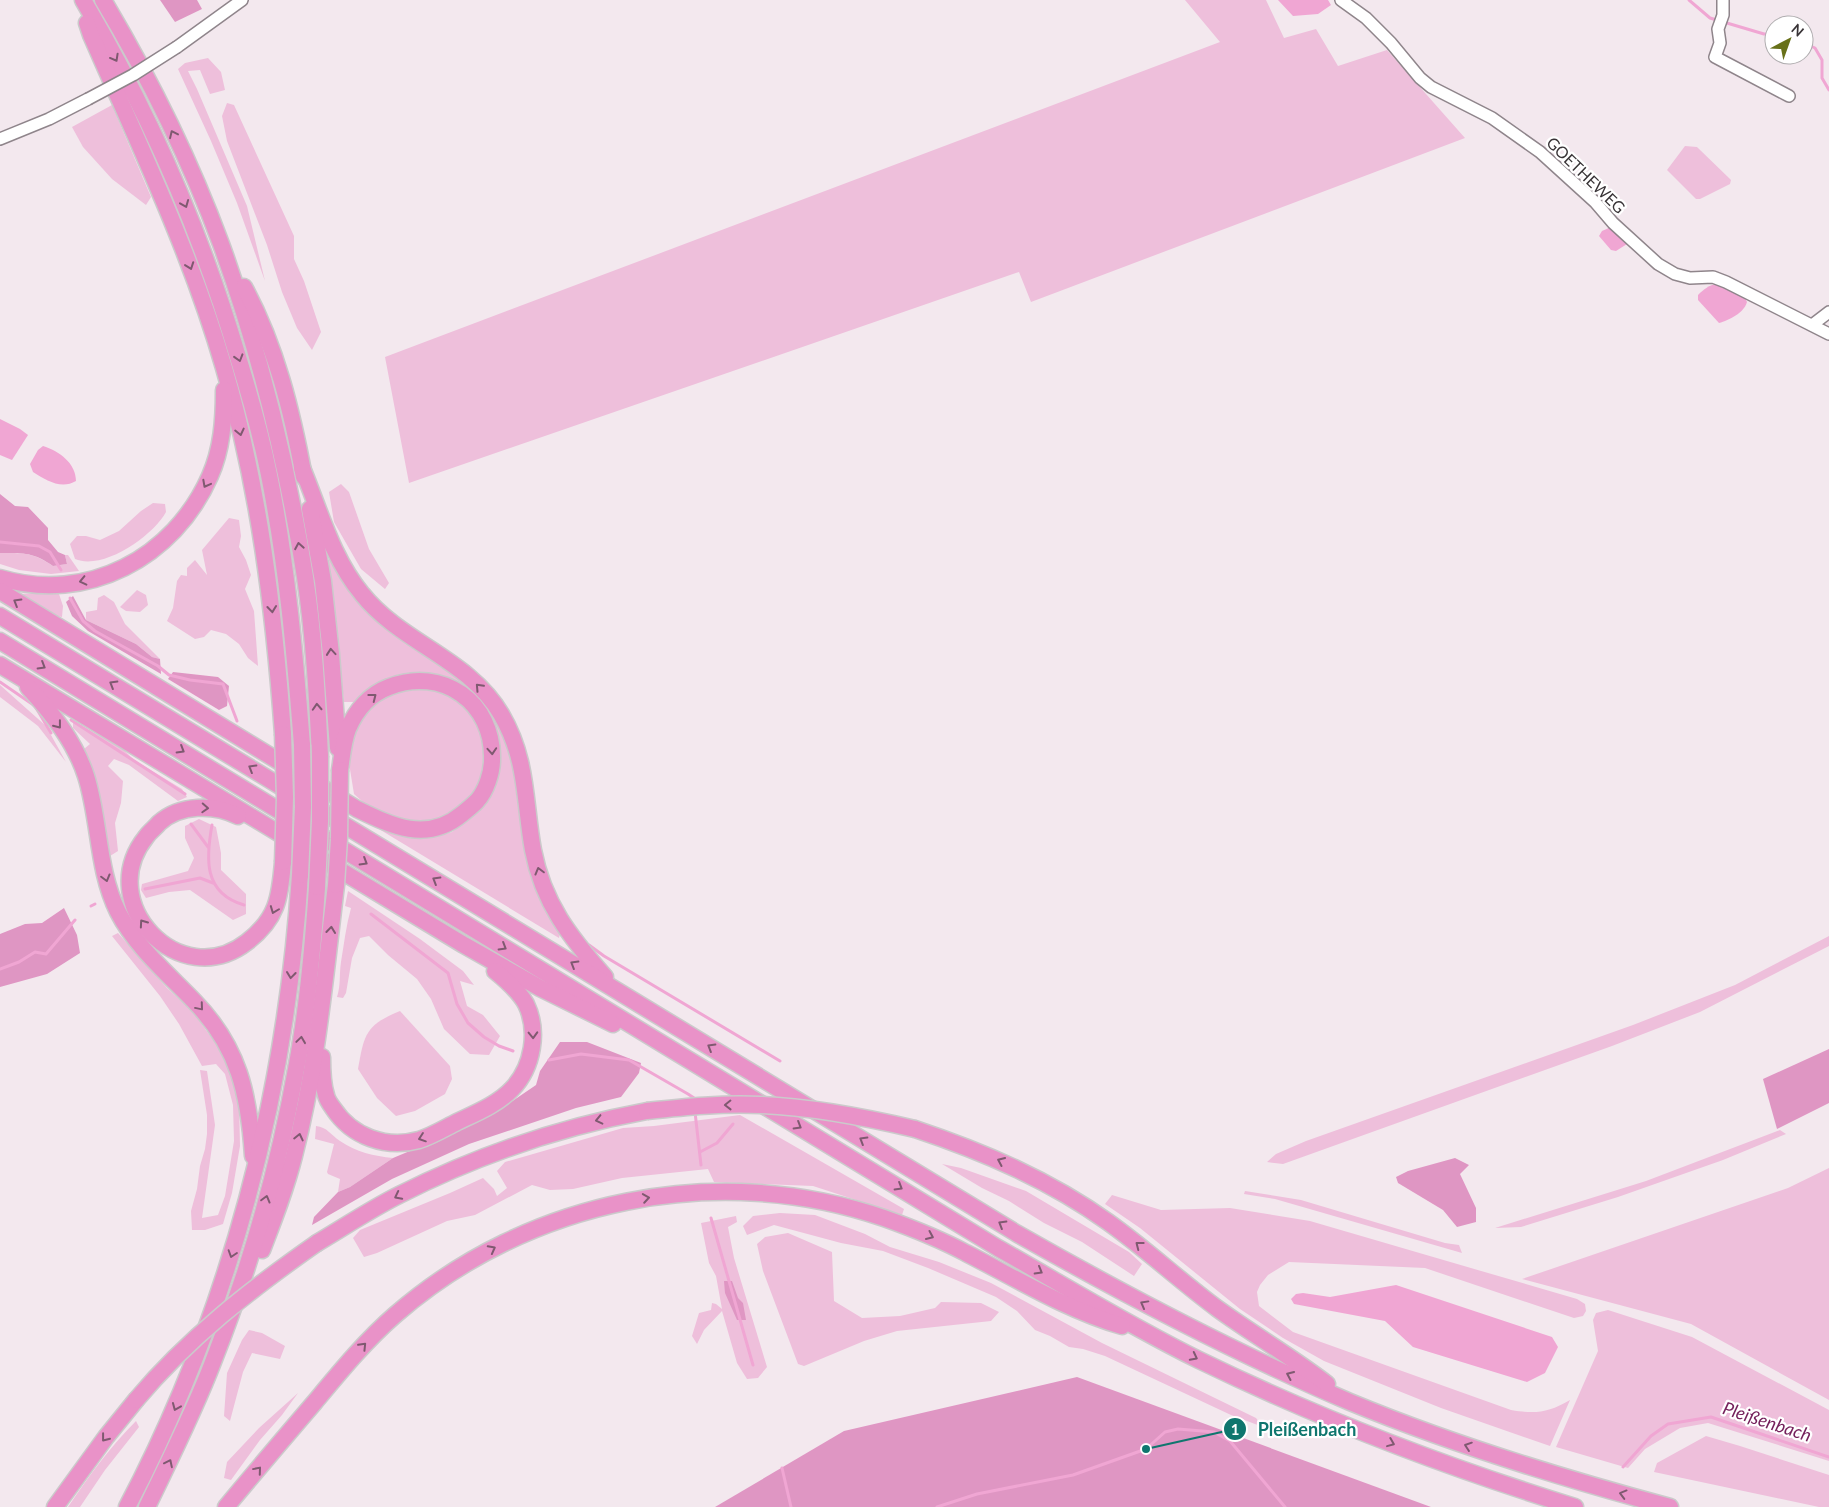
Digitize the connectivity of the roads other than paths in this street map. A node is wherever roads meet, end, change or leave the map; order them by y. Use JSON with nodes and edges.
{"nodes":[{"id":1,"x":82,"y":0,"type":"edge"},
{"id":2,"x":103,"y":0,"type":"edge"},
{"id":3,"x":242,"y":0,"type":"edge"},
{"id":4,"x":1341,"y":0,"type":"edge"},
{"id":5,"x":1723,"y":0,"type":"edge"},
{"id":6,"x":1789,"y":96,"type":"dead end"},
{"id":7,"x":0,"y":139,"type":"edge"},
{"id":8,"x":221,"y":243,"type":"junction"},
{"id":9,"x":1829,"y":312,"type":"edge"},
{"id":10,"x":1812,"y":325,"type":"junction"},
{"id":11,"x":1829,"y":334,"type":"edge"},
{"id":12,"x":224,"y":368,"type":"junction"},
{"id":13,"x":302,"y":468,"type":"junction"},
{"id":14,"x":0,"y":578,"type":"edge"},
{"id":15,"x":0,"y":591,"type":"edge"},
{"id":16,"x":0,"y":616,"type":"edge"},
{"id":17,"x":0,"y":640,"type":"edge"},
{"id":18,"x":0,"y":664,"type":"edge"},
{"id":19,"x":16,"y":674,"type":"junction"},
{"id":20,"x":340,"y":770,"type":"junction"},
{"id":21,"x":280,"y":834,"type":"junction"},
{"id":22,"x":464,"y":945,"type":"junction"},
{"id":23,"x":616,"y":990,"type":"junction"},
{"id":24,"x":319,"y":1030,"type":"junction"},
{"id":25,"x":681,"y":1055,"type":"junction"},
{"id":26,"x":255,"y":1174,"type":"junction"},
{"id":27,"x":1150,"y":1335,"type":"junction"},
{"id":28,"x":214,"y":1362,"type":"junction"},
{"id":29,"x":1351,"y":1402,"type":"junction"},
{"id":30,"x":55,"y":1507,"type":"edge"},
{"id":31,"x":128,"y":1507,"type":"edge"},
{"id":32,"x":147,"y":1507,"type":"edge"},
{"id":33,"x":226,"y":1507,"type":"edge"},
{"id":34,"x":1575,"y":1507,"type":"edge"},
{"id":35,"x":1670,"y":1507,"type":"edge"}],
"edges":[{"from":1,"to":12,"type":"highway","one_way":true},
{"from":1,"to":26,"type":"highway","one_way":true,"bridge":true},
{"from":8,"to":2,"type":"highway","one_way":true},
{"from":3,"to":7,"type":"street","bridge":true},
{"from":4,"to":10,"type":"street","name":"GOETHEWEG"},
{"from":5,"to":6,"type":"street"},
{"from":8,"to":13,"type":"highway"},
{"from":28,"to":8,"type":"highway","one_way":true,"bridge":true},
{"from":9,"to":10,"type":"street"},
{"from":10,"to":11,"type":"street","name":"GOETHEWEG"},
{"from":12,"to":14,"type":"highway","one_way":true},
{"from":12,"to":21,"type":"highway","one_way":true,"bridge":true},
{"from":20,"to":13,"type":"highway","one_way":true},
{"from":23,"to":13,"type":"highway","one_way":true},
{"from":20,"to":15,"type":"highway","one_way":true},
{"from":23,"to":16,"type":"highway","one_way":true},
{"from":17,"to":25,"type":"highway","one_way":true},
{"from":18,"to":19,"type":"highway"},
{"from":19,"to":21,"type":"highway"},
{"from":19,"to":26,"type":"highway","one_way":true},
{"from":24,"to":20,"type":"highway","one_way":true,"bridge":true},
{"from":21,"to":22,"type":"highway"},
{"from":22,"to":24,"type":"highway","one_way":true},
{"from":22,"to":25,"type":"highway"},
{"from":29,"to":23,"type":"highway","one_way":true},
{"from":28,"to":24,"type":"highway","one_way":true},
{"from":25,"to":27,"type":"highway","one_way":true},
{"from":26,"to":31,"type":"highway","one_way":true},
{"from":33,"to":27,"type":"highway","one_way":true},
{"from":27,"to":34,"type":"highway","one_way":true},
{"from":32,"to":28,"type":"highway","one_way":true},
{"from":29,"to":30,"type":"highway","one_way":true,"bridge":true},
{"from":35,"to":29,"type":"highway","one_way":true}]}
